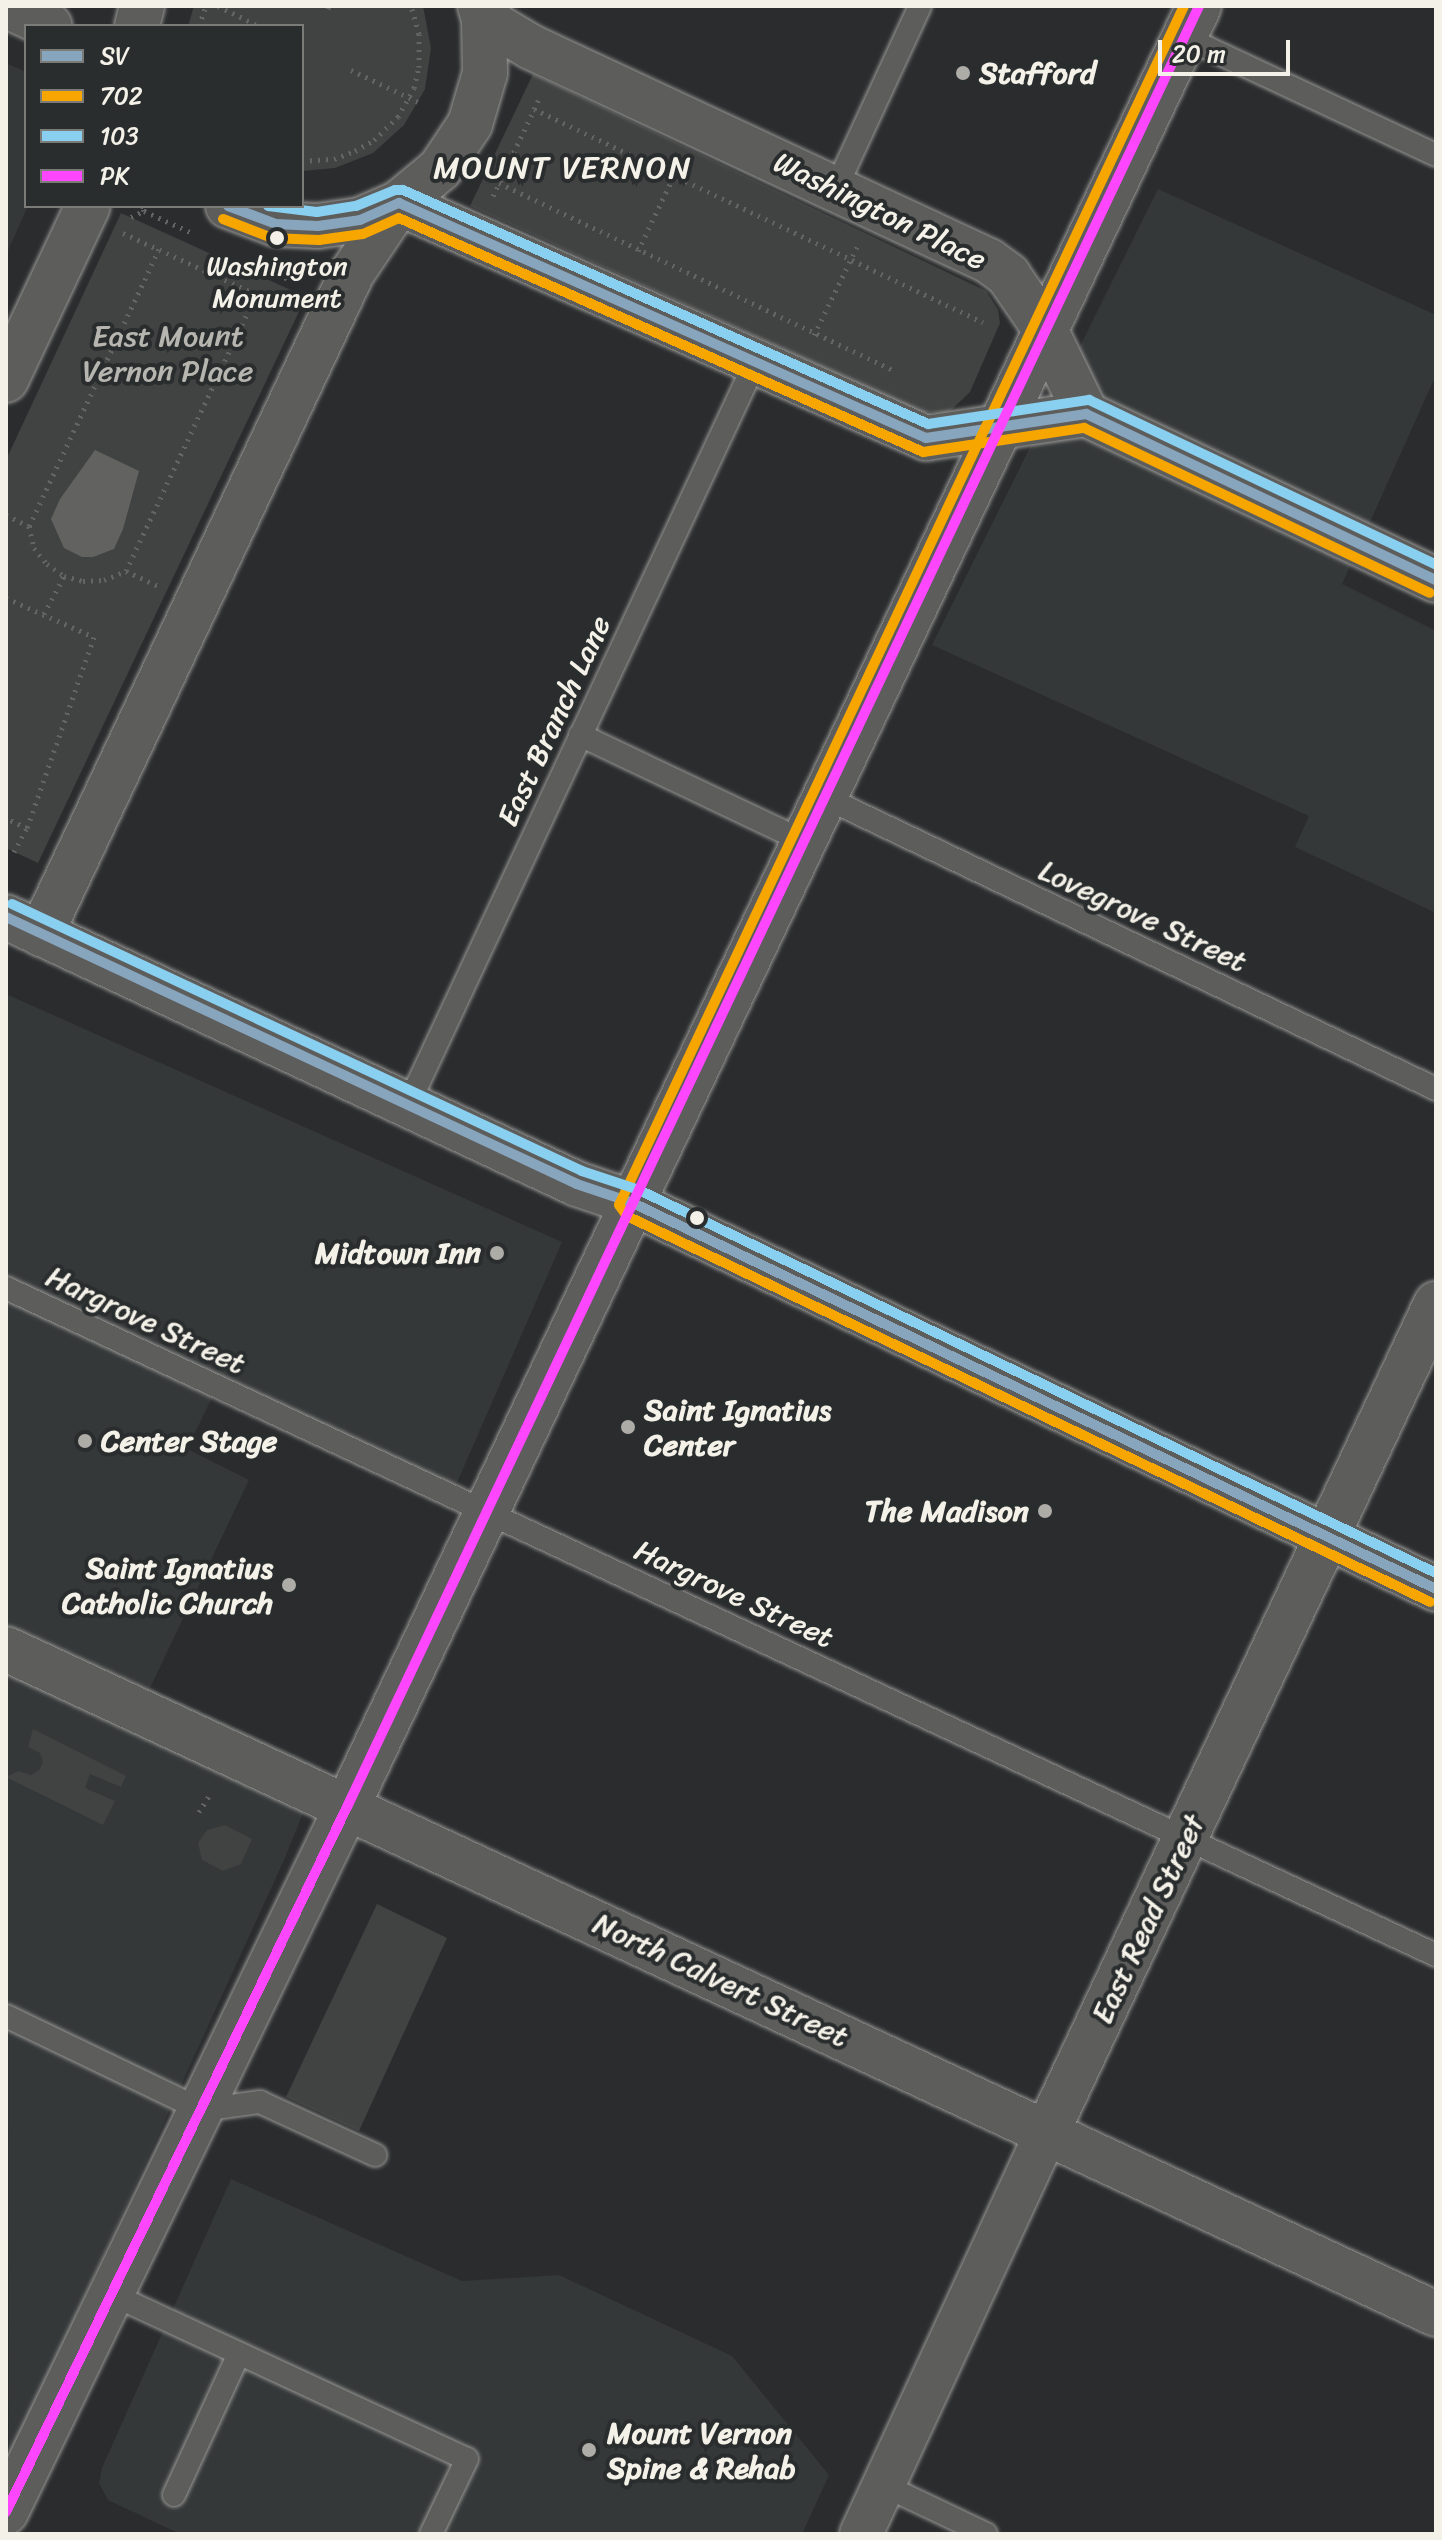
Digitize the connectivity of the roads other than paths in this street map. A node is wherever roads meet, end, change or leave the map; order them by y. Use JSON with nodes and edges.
{"nodes":[{"id":1,"x":7,"y":6,"type":"edge"},
{"id":2,"x":920,"y":6,"type":"edge"},
{"id":3,"x":484,"y":10,"type":"edge"},
{"id":4,"x":1191,"y":22,"type":"edge"},
{"id":5,"x":46,"y":24,"type":"edge"},
{"id":6,"x":1436,"y":155,"type":"edge"},
{"id":7,"x":836,"y":188,"type":"junction"},
{"id":8,"x":399,"y":203,"type":"junction"},
{"id":9,"x":87,"y":208,"type":"edge"},
{"id":10,"x":233,"y":208,"type":"edge"},
{"id":11,"x":1045,"y":329,"type":"junction"},
{"id":12,"x":755,"y":363,"type":"junction"},
{"id":13,"x":6,"y":380,"type":"edge"},
{"id":14,"x":1086,"y":414,"type":"junction"},
{"id":15,"x":998,"y":429,"type":"junction"},
{"id":16,"x":1433,"y":571,"type":"edge"},
{"id":17,"x":580,"y":735,"type":"junction"},
{"id":18,"x":824,"y":797,"type":"junction"},
{"id":19,"x":803,"y":841,"type":"junction"},
{"id":20,"x":23,"y":925,"type":"edge"},
{"id":21,"x":1436,"y":1089,"type":"edge"},
{"id":22,"x":408,"y":1105,"type":"junction"},
{"id":23,"x":633,"y":1203,"type":"junction"},
{"id":24,"x":6,"y":1288,"type":"edge"},
{"id":25,"x":1436,"y":1304,"type":"edge"},
{"id":26,"x":486,"y":1513,"type":"junction"},
{"id":27,"x":1326,"y":1539,"type":"junction"},
{"id":28,"x":1436,"y":1589,"type":"edge"},
{"id":29,"x":6,"y":1649,"type":"edge"},
{"id":30,"x":347,"y":1807,"type":"junction"},
{"id":31,"x":1186,"y":1837,"type":"junction"},
{"id":32,"x":1436,"y":1955,"type":"edge"},
{"id":33,"x":6,"y":2016,"type":"edge"},
{"id":34,"x":201,"y":2110,"type":"junction"},
{"id":35,"x":1048,"y":2130,"type":"junction"},
{"id":36,"x":375,"y":2155,"type":"dead end"},
{"id":37,"x":111,"y":2294,"type":"junction"},
{"id":38,"x":1436,"y":2314,"type":"edge"},
{"id":39,"x":239,"y":2354,"type":"junction"},
{"id":40,"x":883,"y":2485,"type":"junction"},
{"id":41,"x":174,"y":2495,"type":"dead end"},
{"id":42,"x":6,"y":2512,"type":"edge"},
{"id":43,"x":431,"y":2534,"type":"edge"},
{"id":44,"x":861,"y":2534,"type":"edge"},
{"id":45,"x":986,"y":2534,"type":"edge"}],
"edges":[{"from":1,"to":5,"type":"main road"},
{"from":2,"to":7,"type":"lane"},
{"from":3,"to":7,"type":"main road","name":"Washington Place"},
{"from":3,"to":8,"type":"main road"},
{"from":4,"to":6,"type":"lane"},
{"from":4,"to":11,"type":"main road"},
{"from":7,"to":11,"type":"main road","name":"Washington Place"},
{"from":8,"to":10,"type":"main road"},
{"from":8,"to":12,"type":"main road"},
{"from":8,"to":20,"type":"main road"},
{"from":9,"to":13,"type":"main road"},
{"from":11,"to":14,"type":"main road","name":"Washington Place"},
{"from":11,"to":15,"type":"main road"},
{"from":12,"to":15,"type":"main road"},
{"from":12,"to":17,"type":"lane","name":"East Branch Lane"},
{"from":14,"to":15,"type":"main road"},
{"from":14,"to":16,"type":"main road"},
{"from":15,"to":18,"type":"main road"},
{"from":17,"to":19,"type":"lane"},
{"from":17,"to":22,"type":"lane","name":"East Branch Lane"},
{"from":18,"to":19,"type":"main road"},
{"from":18,"to":21,"type":"lane","name":"Lovegrove Street"},
{"from":19,"to":23,"type":"main road"},
{"from":20,"to":22,"type":"main road"},
{"from":22,"to":23,"type":"main road"},
{"from":23,"to":26,"type":"main road"},
{"from":23,"to":27,"type":"main road"},
{"from":24,"to":26,"type":"lane","name":"Hargrove Street"},
{"from":25,"to":27,"type":"main road","name":"East Read Street"},
{"from":26,"to":30,"type":"main road"},
{"from":26,"to":31,"type":"lane","name":"Hargrove Street"},
{"from":27,"to":28,"type":"main road"},
{"from":27,"to":31,"type":"main road","name":"East Read Street"},
{"from":29,"to":30,"type":"main road","name":"North Calvert Street"},
{"from":30,"to":34,"type":"main road"},
{"from":30,"to":35,"type":"main road","name":"North Calvert Street"},
{"from":31,"to":32,"type":"lane","name":"Hargrove Street"},
{"from":31,"to":35,"type":"main road","name":"East Read Street"},
{"from":33,"to":34,"type":"lane"},
{"from":34,"to":36,"type":"lane"},
{"from":34,"to":37,"type":"main road"},
{"from":35,"to":38,"type":"main road","name":"North Calvert Street"},
{"from":35,"to":40,"type":"street","name":"East Read Street"},
{"from":37,"to":39,"type":"lane"},
{"from":37,"to":42,"type":"main road"},
{"from":39,"to":41,"type":"lane"},
{"from":39,"to":43,"type":"lane"},
{"from":40,"to":44,"type":"street","name":"East Read Street"},
{"from":40,"to":45,"type":"lane"}]}
